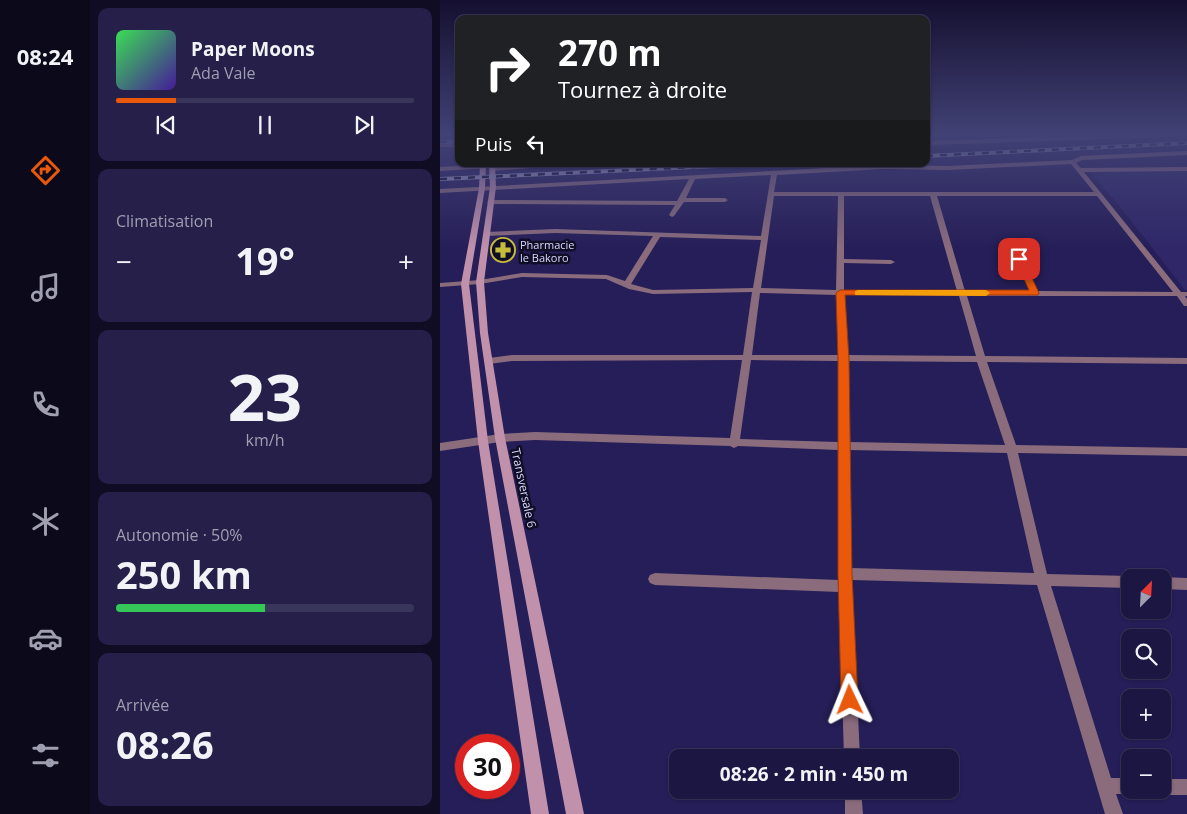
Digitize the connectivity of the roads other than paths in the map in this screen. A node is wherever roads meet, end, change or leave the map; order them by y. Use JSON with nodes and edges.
{"nodes":[{"id":1,"x":488,"y":173,"type":"edge"},
{"id":2,"x":774,"y":173,"type":"joint"},
{"id":3,"x":1082,"y":173,"type":"edge"},
{"id":4,"x":693,"y":177,"type":"junction"},
{"id":5,"x":487,"y":188,"type":"junction"},
{"id":6,"x":440,"y":191,"type":"edge"},
{"id":7,"x":771,"y":194,"type":"junction"},
{"id":8,"x":840,"y":194,"type":"junction"},
{"id":9,"x":933,"y":194,"type":"junction"},
{"id":10,"x":1098,"y":194,"type":"junction"},
{"id":11,"x":725,"y":200,"type":"dead end"},
{"id":12,"x":490,"y":202,"type":"junction"},
{"id":13,"x":680,"y":202,"type":"junction"},
{"id":14,"x":672,"y":215,"type":"dead end"},
{"id":15,"x":486,"y":234,"type":"junction"},
{"id":16,"x":658,"y":234,"type":"junction"},
{"id":17,"x":764,"y":238,"type":"junction"},
{"id":18,"x":1011,"y":242,"type":"dead end"},
{"id":19,"x":840,"y":261,"type":"junction"},
{"id":20,"x":891,"y":262,"type":"dead end"},
{"id":21,"x":480,"y":282,"type":"junction"},
{"id":22,"x":466,"y":284,"type":"junction"},
{"id":23,"x":628,"y":284,"type":"junction"},
{"id":24,"x":440,"y":286,"type":"edge"},
{"id":25,"x":757,"y":290,"type":"junction"},
{"id":26,"x":840,"y":293,"type":"junction"},
{"id":27,"x":963,"y":293,"type":"junction"},
{"id":28,"x":1035,"y":293,"type":"junction"},
{"id":29,"x":1183,"y":294,"type":"edge"},
{"id":30,"x":1187,"y":304,"type":"edge"},
{"id":31,"x":747,"y":356,"type":"junction"},
{"id":32,"x":844,"y":359,"type":"junction"},
{"id":33,"x":981,"y":359,"type":"junction"},
{"id":34,"x":489,"y":361,"type":"junction"},
{"id":35,"x":1187,"y":361,"type":"edge"},
{"id":36,"x":500,"y":438,"type":"junction"},
{"id":37,"x":483,"y":441,"type":"junction"},
{"id":38,"x":734,"y":444,"type":"junction"},
{"id":39,"x":844,"y":446,"type":"junction"},
{"id":40,"x":440,"y":447,"type":"edge"},
{"id":41,"x":1012,"y":449,"type":"junction"},
{"id":42,"x":1187,"y":452,"type":"edge"},
{"id":43,"x":655,"y":579,"type":"dead end"},
{"id":44,"x":845,"y":580,"type":"junction"},
{"id":45,"x":1042,"y":580,"type":"junction"},
{"id":46,"x":1121,"y":582,"type":"edge"},
{"id":47,"x":1171,"y":584,"type":"edge"},
{"id":48,"x":1187,"y":584,"type":"edge"},
{"id":49,"x":852,"y":749,"type":"edge"},
{"id":50,"x":1106,"y":786,"type":"junction"},
{"id":51,"x":1121,"y":786,"type":"edge"},
{"id":52,"x":1171,"y":787,"type":"edge"},
{"id":53,"x":1187,"y":787,"type":"edge"},
{"id":54,"x":854,"y":799,"type":"edge"},
{"id":55,"x":540,"y":814,"type":"edge"},
{"id":56,"x":575,"y":814,"type":"edge"},
{"id":57,"x":854,"y":814,"type":"edge"},
{"id":58,"x":1114,"y":814,"type":"edge"}],
"edges":[{"from":1,"to":5,"type":"main road","name":"Transversale 6"},
{"from":2,"to":4,"type":"street"},
{"from":2,"to":7,"type":"street"},
{"from":3,"to":10,"type":"street"},
{"from":4,"to":5,"type":"street"},
{"from":4,"to":13,"type":"street"},
{"from":5,"to":6,"type":"street"},
{"from":5,"to":12,"type":"main road","name":"Transversale 6"},
{"from":5,"to":22,"type":"main road","name":"Transversale 6"},
{"from":7,"to":8,"type":"street"},
{"from":7,"to":17,"type":"street"},
{"from":8,"to":9,"type":"street"},
{"from":8,"to":19,"type":"street"},
{"from":9,"to":10,"type":"street"},
{"from":9,"to":27,"type":"street"},
{"from":10,"to":29,"type":"street"},
{"from":11,"to":13,"type":"street"},
{"from":12,"to":13,"type":"street"},
{"from":12,"to":15,"type":"main road","name":"Transversale 6"},
{"from":13,"to":14,"type":"street"},
{"from":15,"to":16,"type":"street"},
{"from":15,"to":21,"type":"main road","name":"Transversale 6"},
{"from":16,"to":17,"type":"street"},
{"from":16,"to":23,"type":"street"},
{"from":17,"to":25,"type":"street"},
{"from":18,"to":28,"type":"street"},
{"from":19,"to":20,"type":"street"},
{"from":19,"to":26,"type":"street"},
{"from":21,"to":22,"type":"street"},
{"from":21,"to":23,"type":"street"},
{"from":21,"to":34,"type":"main road","name":"Transversale 6"},
{"from":22,"to":24,"type":"street"},
{"from":22,"to":37,"type":"main road","name":"Transversale 6"},
{"from":23,"to":25,"type":"street"},
{"from":25,"to":26,"type":"street"},
{"from":25,"to":31,"type":"street"},
{"from":26,"to":27,"type":"street"},
{"from":26,"to":32,"type":"street"},
{"from":27,"to":28,"type":"street"},
{"from":27,"to":33,"type":"street"},
{"from":28,"to":29,"type":"street"},
{"from":29,"to":30,"type":"street"},
{"from":31,"to":32,"type":"street"},
{"from":31,"to":34,"type":"street"},
{"from":31,"to":38,"type":"street"},
{"from":32,"to":33,"type":"street"},
{"from":32,"to":39,"type":"street"},
{"from":33,"to":35,"type":"street"},
{"from":33,"to":41,"type":"street"},
{"from":34,"to":36,"type":"main road","name":"Transversale 6"},
{"from":36,"to":37,"type":"street"},
{"from":36,"to":38,"type":"street"},
{"from":36,"to":56,"type":"main road","name":"Transversale 6"},
{"from":37,"to":40,"type":"street"},
{"from":37,"to":55,"type":"main road","name":"Transversale 6"},
{"from":38,"to":39,"type":"street"},
{"from":39,"to":41,"type":"street"},
{"from":39,"to":44,"type":"street"},
{"from":41,"to":42,"type":"street"},
{"from":41,"to":45,"type":"street"},
{"from":43,"to":44,"type":"street"},
{"from":44,"to":45,"type":"street"},
{"from":44,"to":49,"type":"street"},
{"from":45,"to":46,"type":"street"},
{"from":45,"to":50,"type":"street"},
{"from":47,"to":48,"type":"street"},
{"from":50,"to":51,"type":"street"},
{"from":50,"to":58,"type":"street"},
{"from":52,"to":53,"type":"street"},
{"from":54,"to":57,"type":"street"}]}
